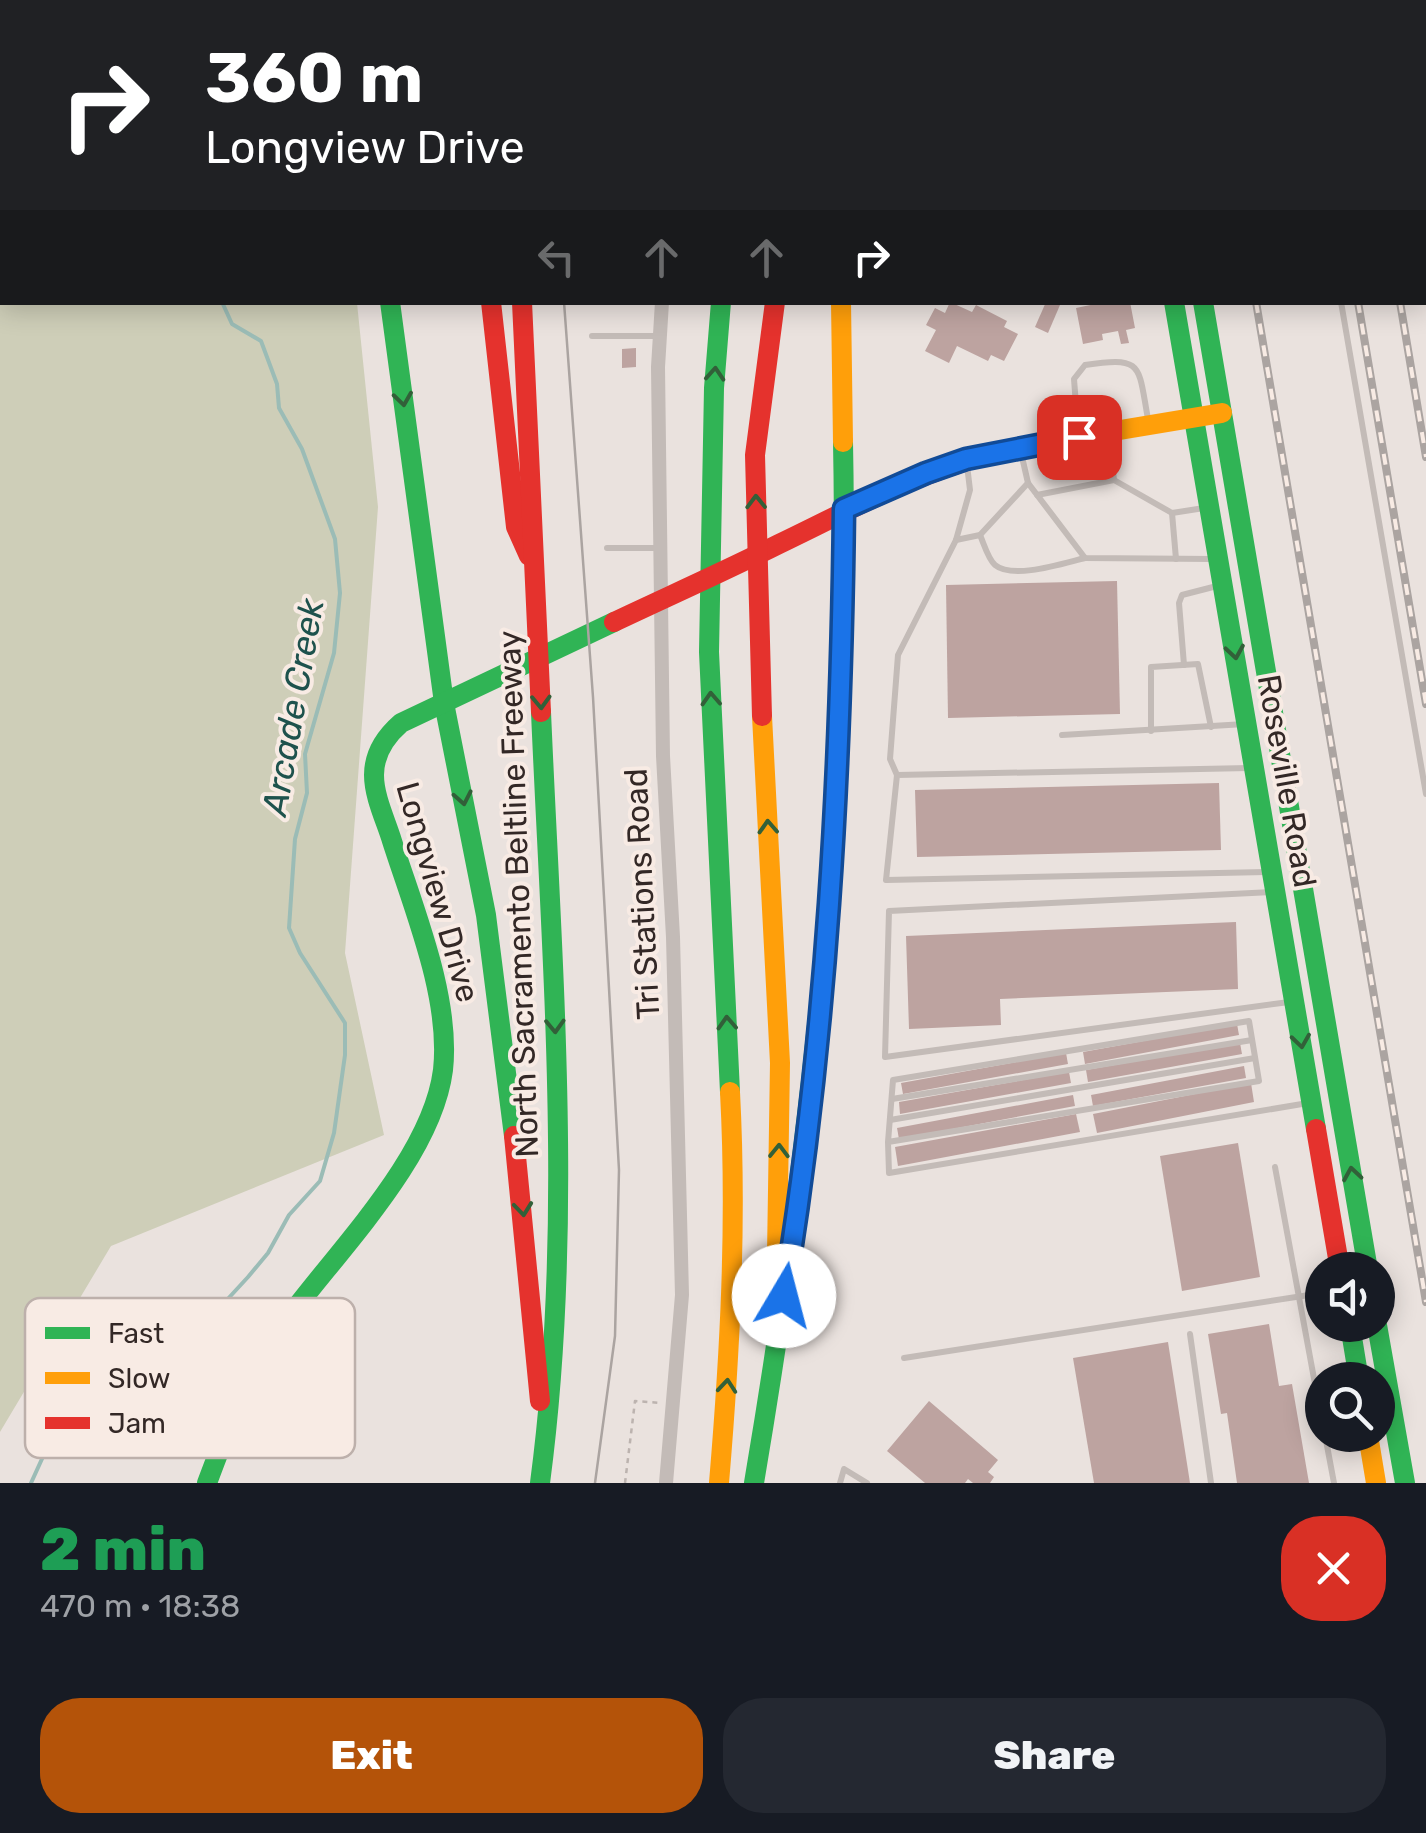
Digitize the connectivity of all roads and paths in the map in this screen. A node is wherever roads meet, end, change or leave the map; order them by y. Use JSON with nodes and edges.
{"nodes":[{"id":1,"x":390,"y":305,"type":"edge"},
{"id":2,"x":490,"y":305,"type":"edge"},
{"id":3,"x":522,"y":305,"type":"edge"},
{"id":4,"x":662,"y":305,"type":"edge"},
{"id":5,"x":721,"y":305,"type":"edge"},
{"id":6,"x":774,"y":305,"type":"edge"},
{"id":7,"x":841,"y":305,"type":"edge"},
{"id":8,"x":1175,"y":305,"type":"edge"},
{"id":9,"x":1204,"y":305,"type":"edge"},
{"id":10,"x":1342,"y":305,"type":"edge"},
{"id":11,"x":592,"y":336,"type":"dead end"},
{"id":12,"x":660,"y":336,"type":"junction"},
{"id":13,"x":1222,"y":413,"type":"junction"},
{"id":14,"x":1194,"y":418,"type":"junction"},
{"id":15,"x":1150,"y":425,"type":"junction"},
{"id":16,"x":1109,"y":432,"type":"junction"},
{"id":17,"x":1079,"y":437,"type":"junction"},
{"id":18,"x":1019,"y":447,"type":"junction"},
{"id":19,"x":966,"y":459,"type":"junction"},
{"id":20,"x":1114,"y":480,"type":"junction"},
{"id":21,"x":1028,"y":484,"type":"junction"},
{"id":22,"x":1037,"y":495,"type":"junction"},
{"id":23,"x":1210,"y":507,"type":"junction"},
{"id":24,"x":844,"y":509,"type":"junction"},
{"id":25,"x":1172,"y":513,"type":"junction"},
{"id":26,"x":980,"y":535,"type":"junction"},
{"id":27,"x":956,"y":540,"type":"junction"},
{"id":28,"x":608,"y":548,"type":"dead end"},
{"id":29,"x":659,"y":548,"type":"junction"},
{"id":30,"x":1085,"y":558,"type":"junction"},
{"id":31,"x":1176,"y":558,"type":"junction"},
{"id":32,"x":1219,"y":558,"type":"junction"},
{"id":33,"x":536,"y":569,"type":"junction"},
{"id":34,"x":1223,"y":585,"type":"junction"},
{"id":35,"x":1184,"y":665,"type":"junction"},
{"id":36,"x":444,"y":703,"type":"junction"},
{"id":37,"x":1246,"y":724,"type":"junction"},
{"id":38,"x":1211,"y":727,"type":"junction"},
{"id":39,"x":1151,"y":730,"type":"junction"},
{"id":40,"x":1062,"y":735,"type":"dead end"},
{"id":41,"x":1254,"y":768,"type":"junction"},
{"id":42,"x":898,"y":775,"type":"junction"},
{"id":43,"x":1426,"y":794,"type":"edge"},
{"id":44,"x":1274,"y":882,"type":"junction"},
{"id":45,"x":1295,"y":1001,"type":"junction"},
{"id":46,"x":1252,"y":1040,"type":"junction"},
{"id":47,"x":1255,"y":1058,"type":"junction"},
{"id":48,"x":892,"y":1099,"type":"junction"},
{"id":49,"x":1310,"y":1102,"type":"junction"},
{"id":50,"x":890,"y":1120,"type":"junction"},
{"id":51,"x":888,"y":1142,"type":"junction"},
{"id":52,"x":1275,"y":1166,"type":"dead end"},
{"id":53,"x":1337,"y":1252,"type":"edge"},
{"id":54,"x":1365,"y":1252,"type":"edge"},
{"id":55,"x":1305,"y":1295,"type":"edge"},
{"id":56,"x":1299,"y":1296,"type":"junction"},
{"id":57,"x":304,"y":1298,"type":"edge"},
{"id":58,"x":1190,"y":1334,"type":"dead end"},
{"id":59,"x":1381,"y":1342,"type":"edge"},
{"id":60,"x":775,"y":1354,"type":"junction"},
{"id":61,"x":904,"y":1358,"type":"dead end"},
{"id":62,"x":1311,"y":1362,"type":"edge"},
{"id":63,"x":673,"y":1404,"type":"junction"},
{"id":64,"x":1328,"y":1452,"type":"edge"},
{"id":65,"x":1371,"y":1452,"type":"edge"},
{"id":66,"x":544,"y":1456,"type":"junction"},
{"id":67,"x":217,"y":1458,"type":"edge"},
{"id":68,"x":207,"y":1483,"type":"edge"},
{"id":69,"x":540,"y":1483,"type":"edge"},
{"id":70,"x":625,"y":1483,"type":"edge"},
{"id":71,"x":666,"y":1483,"type":"edge"},
{"id":72,"x":718,"y":1483,"type":"edge"},
{"id":73,"x":754,"y":1483,"type":"edge"},
{"id":74,"x":840,"y":1483,"type":"edge"},
{"id":75,"x":867,"y":1483,"type":"edge"},
{"id":76,"x":1212,"y":1483,"type":"edge"},
{"id":77,"x":1334,"y":1483,"type":"edge"},
{"id":78,"x":1376,"y":1483,"type":"edge"},
{"id":79,"x":1404,"y":1483,"type":"edge"}],
"edges":[{"from":1,"to":36,"type":"main road","one_way":true},
{"from":2,"to":33,"type":"main road"},
{"from":3,"to":33,"type":"main road","name":"North Sacramento Beltline Freeway"},
{"from":4,"to":12,"type":"street","name":"Tri Stations Road"},
{"from":72,"to":5,"type":"main road","one_way":true},
{"from":60,"to":6,"type":"main road","one_way":true},
{"from":7,"to":24,"type":"main road"},
{"from":8,"to":14,"type":"main road","name":"Roseville Road"},
{"from":9,"to":13,"type":"main road","name":"Roseville Road"},
{"from":10,"to":43,"type":"lane"},
{"from":11,"to":12,"type":"lane"},
{"from":12,"to":29,"type":"street","name":"Tri Stations Road"},
{"from":13,"to":14,"type":"main road","name":"Longview Drive"},
{"from":54,"to":13,"type":"main road","name":"Roseville Road","one_way":true},
{"from":14,"to":15,"type":"main road","name":"Longview Drive"},
{"from":14,"to":23,"type":"main road","name":"Roseville Road"},
{"from":15,"to":16,"type":"main road","name":"Longview Drive"},
{"from":15,"to":17,"type":"lane"},
{"from":16,"to":17,"type":"main road","name":"Longview Drive"},
{"from":16,"to":20,"type":"lane"},
{"from":17,"to":18,"type":"main road","name":"Longview Drive"},
{"from":18,"to":19,"type":"main road","name":"Longview Drive"},
{"from":18,"to":21,"type":"lane"},
{"from":19,"to":24,"type":"main road","name":"Longview Drive"},
{"from":19,"to":27,"type":"lane"},
{"from":20,"to":22,"type":"lane"},
{"from":20,"to":25,"type":"lane"},
{"from":21,"to":22,"type":"lane"},
{"from":21,"to":26,"type":"lane"},
{"from":22,"to":30,"type":"lane"},
{"from":23,"to":25,"type":"lane"},
{"from":23,"to":32,"type":"main road","name":"Roseville Road"},
{"from":24,"to":36,"type":"main road","name":"Longview Drive"},
{"from":24,"to":60,"type":"main road"},
{"from":25,"to":31,"type":"lane"},
{"from":26,"to":27,"type":"lane"},
{"from":26,"to":30,"type":"lane"},
{"from":27,"to":42,"type":"lane"},
{"from":28,"to":29,"type":"lane"},
{"from":29,"to":63,"type":"street","name":"Tri Stations Road"},
{"from":30,"to":31,"type":"lane"},
{"from":31,"to":32,"type":"lane"},
{"from":32,"to":34,"type":"main road","name":"Roseville Road"},
{"from":33,"to":66,"type":"main road","name":"North Sacramento Beltline Freeway","one_way":true},
{"from":34,"to":35,"type":"lane"},
{"from":34,"to":37,"type":"main road","name":"Roseville Road","one_way":true},
{"from":35,"to":38,"type":"lane"},
{"from":35,"to":39,"type":"lane"},
{"from":36,"to":57,"type":"main road","name":"Longview Drive"},
{"from":36,"to":66,"type":"main road","one_way":true},
{"from":37,"to":38,"type":"lane"},
{"from":37,"to":41,"type":"main road","name":"Roseville Road"},
{"from":38,"to":39,"type":"lane"},
{"from":39,"to":40,"type":"lane"},
{"from":41,"to":42,"type":"lane"},
{"from":41,"to":44,"type":"main road","name":"Roseville Road"},
{"from":42,"to":44,"type":"lane"},
{"from":44,"to":45,"type":"main road","name":"Roseville Road"},
{"from":44,"to":45,"type":"lane"},
{"from":45,"to":49,"type":"main road","name":"Roseville Road","one_way":true},
{"from":46,"to":47,"type":"lane"},
{"from":46,"to":48,"type":"lane"},
{"from":46,"to":48,"type":"lane"},
{"from":47,"to":50,"type":"lane"},
{"from":47,"to":51,"type":"lane"},
{"from":48,"to":50,"type":"lane"},
{"from":49,"to":51,"type":"lane"},
{"from":49,"to":53,"type":"main road","name":"Roseville Road"},
{"from":50,"to":51,"type":"lane"},
{"from":52,"to":56,"type":"lane"},
{"from":55,"to":56,"type":"lane"},
{"from":56,"to":61,"type":"lane"},
{"from":56,"to":62,"type":"lane"},
{"from":58,"to":76,"type":"lane"},
{"from":59,"to":79,"type":"main road"},
{"from":60,"to":73,"type":"main road"},
{"from":63,"to":70,"type":"path"},
{"from":63,"to":71,"type":"street","name":"Tri Stations Road"},
{"from":64,"to":77,"type":"lane"},
{"from":65,"to":78,"type":"main road"},
{"from":66,"to":69,"type":"main road","name":"North Sacramento Beltline Freeway"},
{"from":67,"to":68,"type":"main road","name":"Longview Drive"},
{"from":74,"to":75,"type":"lane"}]}
